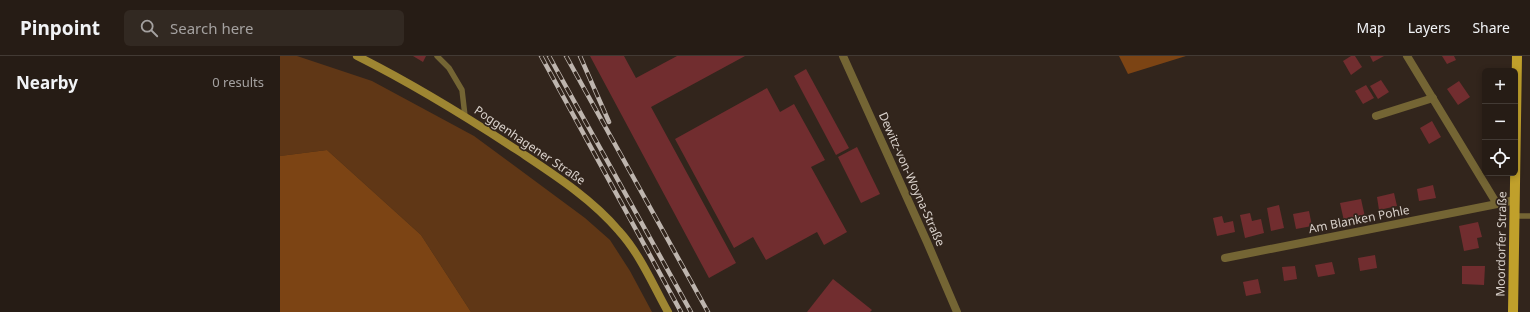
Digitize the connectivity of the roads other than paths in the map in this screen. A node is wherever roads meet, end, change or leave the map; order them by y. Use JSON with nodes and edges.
{"nodes":[{"id":1,"x":357,"y":56,"type":"edge"},
{"id":2,"x":437,"y":56,"type":"edge"},
{"id":3,"x":843,"y":56,"type":"edge"},
{"id":4,"x":1407,"y":56,"type":"edge"},
{"id":5,"x":1517,"y":56,"type":"edge"},
{"id":6,"x":1433,"y":98,"type":"junction"},
{"id":7,"x":465,"y":116,"type":"junction"},
{"id":8,"x":1376,"y":116,"type":"dead end"},
{"id":9,"x":1515,"y":200,"type":"junction"},
{"id":10,"x":1498,"y":204,"type":"junction"},
{"id":11,"x":1515,"y":216,"type":"junction"},
{"id":12,"x":1530,"y":216,"type":"edge"},
{"id":13,"x":1226,"y":258,"type":"dead end"},
{"id":14,"x":668,"y":312,"type":"edge"},
{"id":15,"x":957,"y":312,"type":"edge"},
{"id":16,"x":1513,"y":312,"type":"edge"}],
"edges":[{"from":1,"to":7,"type":"street","name":"Poggenhagener Straße"},
{"from":2,"to":7,"type":"lane"},
{"from":3,"to":15,"type":"street","name":"Dewitz-von-Woyna-Straße"},
{"from":4,"to":6,"type":"street"},
{"from":5,"to":9,"type":"main road","name":"Moordorfer Straße"},
{"from":6,"to":8,"type":"street"},
{"from":6,"to":10,"type":"street"},
{"from":7,"to":14,"type":"street","name":"Poggenhagener Straße"},
{"from":9,"to":10,"type":"street","name":"Am Blanken Pohle"},
{"from":9,"to":11,"type":"main road","name":"Moordorfer Straße"},
{"from":10,"to":13,"type":"street","name":"Am Blanken Pohle"},
{"from":11,"to":12,"type":"lane"},
{"from":11,"to":16,"type":"main road","name":"Moordorfer Straße"}]}
